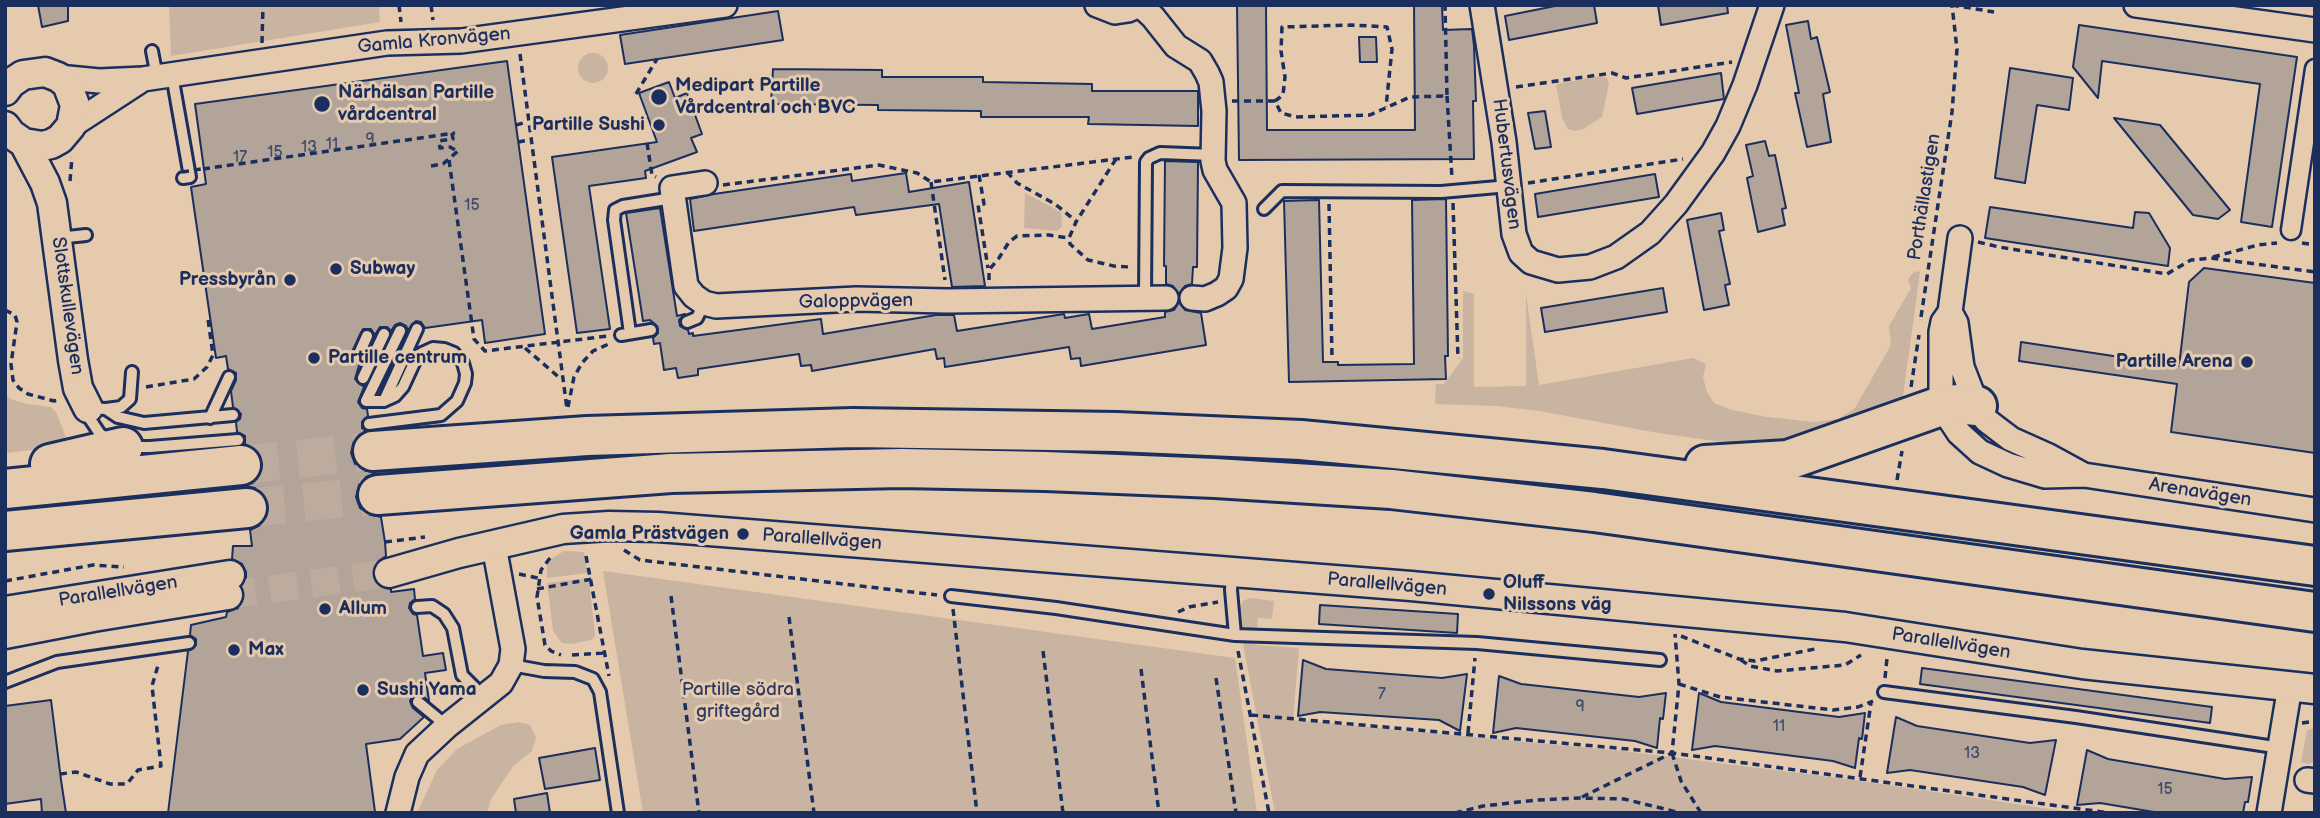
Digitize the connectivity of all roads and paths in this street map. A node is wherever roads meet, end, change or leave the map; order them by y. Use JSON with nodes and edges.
{"nodes":[{"id":1,"x":262,"y":5,"type":"edge"},
{"id":2,"x":399,"y":5,"type":"edge"},
{"id":3,"x":431,"y":5,"type":"edge"},
{"id":4,"x":725,"y":5,"type":"edge"},
{"id":5,"x":1097,"y":5,"type":"edge"},
{"id":6,"x":1139,"y":5,"type":"edge"},
{"id":7,"x":1445,"y":5,"type":"edge"},
{"id":8,"x":1482,"y":5,"type":"edge"},
{"id":9,"x":1772,"y":5,"type":"edge"},
{"id":10,"x":1952,"y":5,"type":"edge"},
{"id":11,"x":2136,"y":5,"type":"edge"},
{"id":12,"x":2222,"y":5,"type":"edge"},
{"id":13,"x":1994,"y":12,"type":"dead end"},
{"id":14,"x":2315,"y":18,"type":"edge"},
{"id":15,"x":434,"y":23,"type":"dead end"},
{"id":16,"x":402,"y":28,"type":"dead end"},
{"id":17,"x":2315,"y":30,"type":"edge"},
{"id":18,"x":262,"y":39,"type":"dead end"},
{"id":19,"x":519,"y":47,"type":"dead end"},
{"id":20,"x":152,"y":51,"type":"dead end"},
{"id":21,"x":657,"y":59,"type":"dead end"},
{"id":22,"x":1754,"y":59,"type":"junction"},
{"id":23,"x":2315,"y":69,"type":"edge"},
{"id":24,"x":58,"y":77,"type":"junction"},
{"id":25,"x":157,"y":77,"type":"junction"},
{"id":26,"x":7,"y":86,"type":"edge"},
{"id":27,"x":1496,"y":90,"type":"junction"},
{"id":28,"x":636,"y":94,"type":"dead end"},
{"id":29,"x":1447,"y":96,"type":"junction"},
{"id":30,"x":1213,"y":101,"type":"junction"},
{"id":31,"x":1275,"y":101,"type":"junction"},
{"id":32,"x":1386,"y":107,"type":"junction"},
{"id":33,"x":527,"y":122,"type":"junction"},
{"id":34,"x":516,"y":125,"type":"dead end"},
{"id":35,"x":69,"y":130,"type":"junction"},
{"id":36,"x":10,"y":132,"type":"edge"},
{"id":37,"x":530,"y":140,"type":"junction"},
{"id":38,"x":518,"y":142,"type":"dead end"},
{"id":39,"x":647,"y":143,"type":"dead end"},
{"id":40,"x":1213,"y":155,"type":"junction"},
{"id":41,"x":1149,"y":158,"type":"junction"},
{"id":42,"x":1116,"y":159,"type":"junction"},
{"id":43,"x":449,"y":160,"type":"junction"},
{"id":44,"x":1707,"y":162,"type":"junction"},
{"id":45,"x":431,"y":166,"type":"dead end"},
{"id":46,"x":1007,"y":172,"type":"junction"},
{"id":47,"x":979,"y":175,"type":"junction"},
{"id":48,"x":188,"y":178,"type":"joint"},
{"id":49,"x":930,"y":182,"type":"junction"},
{"id":50,"x":705,"y":183,"type":"joint"},
{"id":51,"x":1508,"y":186,"type":"junction"},
{"id":52,"x":1329,"y":191,"type":"junction"},
{"id":53,"x":1453,"y":191,"type":"junction"},
{"id":54,"x":673,"y":193,"type":"junction"},
{"id":55,"x":52,"y":203,"type":"junction"},
{"id":56,"x":1264,"y":209,"type":"dead end"},
{"id":57,"x":1076,"y":222,"type":"junction"},
{"id":58,"x":86,"y":235,"type":"dead end"},
{"id":59,"x":57,"y":238,"type":"junction"},
{"id":60,"x":1069,"y":238,"type":"junction"},
{"id":61,"x":2287,"y":238,"type":"junction"},
{"id":62,"x":1967,"y":239,"type":"joint"},
{"id":63,"x":2315,"y":245,"type":"edge"},
{"id":64,"x":2211,"y":258,"type":"junction"},
{"id":65,"x":1130,"y":267,"type":"dead end"},
{"id":66,"x":989,"y":270,"type":"junction"},
{"id":67,"x":2315,"y":272,"type":"edge"},
{"id":68,"x":1156,"y":298,"type":"joint"},
{"id":69,"x":1192,"y":298,"type":"dead end"},
{"id":70,"x":989,"y":300,"type":"junction"},
{"id":71,"x":948,"y":301,"type":"junction"},
{"id":72,"x":704,"y":303,"type":"junction"},
{"id":73,"x":5,"y":310,"type":"edge"},
{"id":74,"x":1950,"y":312,"type":"junction"},
{"id":75,"x":211,"y":319,"type":"dead end"},
{"id":76,"x":687,"y":322,"type":"dead end"},
{"id":77,"x":417,"y":329,"type":"dead end"},
{"id":78,"x":652,"y":330,"type":"dead end"},
{"id":79,"x":400,"y":331,"type":"dead end"},
{"id":80,"x":383,"y":334,"type":"dead end"},
{"id":81,"x":625,"y":334,"type":"junction"},
{"id":82,"x":367,"y":336,"type":"dead end"},
{"id":83,"x":558,"y":344,"type":"junction"},
{"id":84,"x":524,"y":348,"type":"junction"},
{"id":85,"x":359,"y":354,"type":"dead end"},
{"id":86,"x":1332,"y":358,"type":"dead end"},
{"id":87,"x":1458,"y":359,"type":"dead end"},
{"id":88,"x":132,"y":372,"type":"dead end"},
{"id":89,"x":229,"y":377,"type":"dead end"},
{"id":90,"x":363,"y":378,"type":"dead end"},
{"id":91,"x":5,"y":380,"type":"edge"},
{"id":92,"x":13,"y":380,"type":"junction"},
{"id":93,"x":563,"y":380,"type":"junction"},
{"id":94,"x":132,"y":390,"type":"junction"},
{"id":95,"x":384,"y":401,"type":"junction"},
{"id":96,"x":1943,"y":401,"type":"junction"},
{"id":97,"x":86,"y":405,"type":"junction"},
{"id":98,"x":232,"y":413,"type":"dead end"},
{"id":99,"x":210,"y":418,"type":"junction"},
{"id":100,"x":371,"y":438,"type":"joint"},
{"id":101,"x":1902,"y":446,"type":"dead end"},
{"id":102,"x":123,"y":447,"type":"junction"},
{"id":103,"x":240,"y":452,"type":"joint"},
{"id":104,"x":1603,"y":469,"type":"junction"},
{"id":105,"x":5,"y":473,"type":"edge"},
{"id":106,"x":2084,"y":475,"type":"junction"},
{"id":107,"x":1897,"y":480,"type":"dead end"},
{"id":108,"x":5,"y":489,"type":"edge"},
{"id":109,"x":378,"y":495,"type":"tunnel mouth"},
{"id":110,"x":247,"y":508,"type":"tunnel mouth"},
{"id":111,"x":2315,"y":510,"type":"edge"},
{"id":112,"x":5,"y":531,"type":"edge"},
{"id":113,"x":494,"y":546,"type":"junction"},
{"id":114,"x":622,"y":549,"type":"dead end"},
{"id":115,"x":559,"y":551,"type":"dead end"},
{"id":116,"x":586,"y":556,"type":"dead end"},
{"id":117,"x":388,"y":565,"type":"tunnel mouth"},
{"id":118,"x":2315,"y":566,"type":"edge"},
{"id":119,"x":1232,"y":572,"type":"junction"},
{"id":120,"x":537,"y":589,"type":"junction"},
{"id":121,"x":671,"y":596,"type":"dead end"},
{"id":122,"x":951,"y":596,"type":"junction"},
{"id":123,"x":1232,"y":603,"type":"junction"},
{"id":124,"x":417,"y":607,"type":"dead end"},
{"id":125,"x":5,"y":611,"type":"edge"},
{"id":126,"x":2315,"y":612,"type":"edge"},
{"id":127,"x":1175,"y":614,"type":"dead end"},
{"id":128,"x":789,"y":617,"type":"dead end"},
{"id":129,"x":1667,"y":632,"type":"dead end"},
{"id":130,"x":5,"y":634,"type":"edge"},
{"id":131,"x":1675,"y":634,"type":"junction"},
{"id":132,"x":1235,"y":635,"type":"junction"},
{"id":133,"x":189,"y":643,"type":"dead end"},
{"id":134,"x":1477,"y":643,"type":"junction"},
{"id":135,"x":158,"y":647,"type":"junction"},
{"id":136,"x":1822,"y":648,"type":"dead end"},
{"id":137,"x":1043,"y":651,"type":"dead end"},
{"id":138,"x":605,"y":653,"type":"dead end"},
{"id":139,"x":1861,"y":655,"type":"dead end"},
{"id":140,"x":1887,"y":658,"type":"dead end"},
{"id":141,"x":1739,"y":659,"type":"junction"},
{"id":142,"x":1660,"y":660,"type":"dead end"},
{"id":143,"x":511,"y":665,"type":"junction"},
{"id":144,"x":1141,"y":669,"type":"dead end"},
{"id":145,"x":1216,"y":678,"type":"dead end"},
{"id":146,"x":5,"y":682,"type":"edge"},
{"id":147,"x":1679,"y":684,"type":"junction"},
{"id":148,"x":2303,"y":687,"type":"edge"},
{"id":149,"x":1884,"y":692,"type":"junction"},
{"id":150,"x":484,"y":697,"type":"junction"},
{"id":151,"x":418,"y":702,"type":"dead end"},
{"id":152,"x":1871,"y":702,"type":"junction"},
{"id":153,"x":1251,"y":715,"type":"junction"},
{"id":154,"x":2286,"y":720,"type":"junction"},
{"id":155,"x":2315,"y":721,"type":"edge"},
{"id":156,"x":447,"y":726,"type":"junction"},
{"id":157,"x":1468,"y":733,"type":"junction"},
{"id":158,"x":2281,"y":748,"type":"junction"},
{"id":159,"x":1672,"y":753,"type":"junction"},
{"id":160,"x":60,"y":774,"type":"dead end"},
{"id":161,"x":1860,"y":777,"type":"junction"},
{"id":162,"x":1580,"y":798,"type":"junction"},
{"id":163,"x":398,"y":813,"type":"edge"},
{"id":164,"x":618,"y":813,"type":"edge"},
{"id":165,"x":699,"y":813,"type":"edge"},
{"id":166,"x":814,"y":813,"type":"edge"},
{"id":167,"x":977,"y":813,"type":"edge"},
{"id":168,"x":1063,"y":813,"type":"edge"},
{"id":169,"x":1159,"y":813,"type":"edge"},
{"id":170,"x":1236,"y":813,"type":"edge"},
{"id":171,"x":1269,"y":813,"type":"edge"},
{"id":172,"x":1455,"y":813,"type":"edge"},
{"id":173,"x":1681,"y":813,"type":"edge"},
{"id":174,"x":1701,"y":813,"type":"edge"},
{"id":175,"x":2110,"y":813,"type":"edge"},
{"id":176,"x":2269,"y":813,"type":"edge"}],
"edges":[{"from":1,"to":18,"type":"path"},
{"from":2,"to":16,"type":"path"},
{"from":3,"to":15,"type":"path"},
{"from":4,"to":25,"type":"street","name":"Gamla Kronvägen"},
{"from":5,"to":6,"type":"street"},
{"from":6,"to":30,"type":"street"},
{"from":7,"to":29,"type":"path"},
{"from":8,"to":27,"type":"street","name":"Hubertusvägen"},
{"from":9,"to":22,"type":"street","name":"Hubertusvägen"},
{"from":10,"to":13,"type":"path"},
{"from":10,"to":96,"type":"path","name":"Porthällastigen"},
{"from":11,"to":17,"type":"street"},
{"from":12,"to":14,"type":"street"},
{"from":19,"to":33,"type":"path"},
{"from":20,"to":25,"type":"lane"},
{"from":21,"to":28,"type":"path"},
{"from":22,"to":27,"type":"path"},
{"from":22,"to":44,"type":"street","name":"Hubertusvägen"},
{"from":23,"to":61,"type":"street"},
{"from":24,"to":25,"type":"street","name":"Gamla Kronvägen"},
{"from":24,"to":26,"type":"street"},
{"from":24,"to":35,"type":"street","name":"Slottskullevägen"},
{"from":25,"to":35,"type":"street","name":"Gamla Kronvägen"},
{"from":25,"to":48,"type":"lane"},
{"from":27,"to":51,"type":"street","name":"Hubertusvägen"},
{"from":29,"to":32,"type":"path"},
{"from":29,"to":53,"type":"path"},
{"from":30,"to":31,"type":"path"},
{"from":30,"to":40,"type":"street"},
{"from":31,"to":32,"type":"path"},
{"from":31,"to":32,"type":"path"},
{"from":33,"to":34,"type":"path"},
{"from":33,"to":37,"type":"path"},
{"from":35,"to":36,"type":"street"},
{"from":35,"to":55,"type":"street","name":"Slottskullevägen"},
{"from":36,"to":55,"type":"street","name":"Slottskullevägen"},
{"from":37,"to":38,"type":"path"},
{"from":37,"to":83,"type":"path"},
{"from":39,"to":54,"type":"path"},
{"from":40,"to":41,"type":"lane"},
{"from":40,"to":69,"type":"street"},
{"from":41,"to":42,"type":"path"},
{"from":41,"to":68,"type":"lane"},
{"from":42,"to":46,"type":"path"},
{"from":42,"to":57,"type":"path"},
{"from":43,"to":45,"type":"path"},
{"from":43,"to":48,"type":"path","bridge":true},
{"from":43,"to":84,"type":"path"},
{"from":44,"to":51,"type":"path"},
{"from":44,"to":51,"type":"street","name":"Hubertusvägen"},
{"from":46,"to":47,"type":"path"},
{"from":46,"to":57,"type":"path"},
{"from":47,"to":49,"type":"path"},
{"from":47,"to":66,"type":"path"},
{"from":49,"to":50,"type":"path"},
{"from":49,"to":71,"type":"path"},
{"from":50,"to":54,"type":"street"},
{"from":51,"to":53,"type":"lane"},
{"from":52,"to":53,"type":"lane"},
{"from":52,"to":56,"type":"lane"},
{"from":52,"to":86,"type":"path"},
{"from":53,"to":87,"type":"path"},
{"from":54,"to":72,"type":"street"},
{"from":54,"to":81,"type":"lane"},
{"from":55,"to":59,"type":"street","name":"Slottskullevägen"},
{"from":57,"to":60,"type":"path"},
{"from":58,"to":59,"type":"lane"},
{"from":59,"to":97,"type":"street","name":"Slottskullevägen"},
{"from":60,"to":65,"type":"path"},
{"from":60,"to":66,"type":"path"},
{"from":61,"to":63,"type":"path"},
{"from":61,"to":64,"type":"path"},
{"from":62,"to":64,"type":"path"},
{"from":62,"to":74,"type":"street","name":"Arenavägen"},
{"from":64,"to":67,"type":"path"},
{"from":66,"to":70,"type":"path"},
{"from":68,"to":70,"type":"street","name":"Galoppvägen"},
{"from":70,"to":71,"type":"street","name":"Galoppvägen"},
{"from":71,"to":72,"type":"street","name":"Galoppvägen"},
{"from":72,"to":76,"type":"lane"},
{"from":73,"to":92,"type":"path"},
{"from":74,"to":96,"type":"street","name":"Arenavägen"},
{"from":74,"to":96,"type":"street","name":"Arenavägen"},
{"from":75,"to":94,"type":"path"},
{"from":77,"to":95,"type":"lane"},
{"from":78,"to":81,"type":"lane"},
{"from":79,"to":95,"type":"lane"},
{"from":80,"to":90,"type":"lane"},
{"from":81,"to":83,"type":"path"},
{"from":81,"to":93,"type":"path"},
{"from":82,"to":85,"type":"lane"},
{"from":83,"to":84,"type":"path"},
{"from":83,"to":93,"type":"path"},
{"from":84,"to":93,"type":"path"},
{"from":88,"to":94,"type":"lane"},
{"from":89,"to":99,"type":"lane"},
{"from":91,"to":92,"type":"path"},
{"from":92,"to":97,"type":"path"},
{"from":94,"to":97,"type":"lane"},
{"from":95,"to":100,"type":"lane"},
{"from":96,"to":104,"type":"highway"},
{"from":96,"to":106,"type":"street","name":"Arenavägen"},
{"from":96,"to":106,"type":"street","name":"Arenavägen"},
{"from":97,"to":99,"type":"lane"},
{"from":97,"to":102,"type":"lane","name":"Slottskullevägen"},
{"from":98,"to":99,"type":"lane"},
{"from":100,"to":104,"type":"highway"},
{"from":101,"to":107,"type":"path"},
{"from":102,"to":103,"type":"lane"},
{"from":102,"to":105,"type":"highway"},
{"from":103,"to":108,"type":"highway"},
{"from":104,"to":118,"type":"highway"},
{"from":106,"to":111,"type":"street","name":"Arenavägen"},
{"from":109,"to":126,"type":"highway"},
{"from":110,"to":112,"type":"highway"},
{"from":113,"to":117,"type":"street","name":"Parallellvägen"},
{"from":113,"to":119,"type":"street","name":"Parallellvägen"},
{"from":113,"to":143,"type":"street"},
{"from":114,"to":122,"type":"path"},
{"from":115,"to":120,"type":"path"},
{"from":116,"to":120,"type":"path"},
{"from":119,"to":123,"type":"lane"},
{"from":119,"to":148,"type":"street","name":"Parallellvägen"},
{"from":120,"to":138,"type":"path"},
{"from":121,"to":165,"type":"path"},
{"from":122,"to":132,"type":"lane"},
{"from":122,"to":167,"type":"path"},
{"from":123,"to":127,"type":"path"},
{"from":123,"to":132,"type":"lane"},
{"from":124,"to":150,"type":"lane"},
{"from":125,"to":130,"type":"street","name":"Parallellvägen"},
{"from":128,"to":166,"type":"path"},
{"from":129,"to":131,"type":"path"},
{"from":131,"to":141,"type":"path"},
{"from":131,"to":147,"type":"path"},
{"from":132,"to":134,"type":"lane"},
{"from":132,"to":153,"type":"path"},
{"from":133,"to":135,"type":"lane"},
{"from":134,"to":142,"type":"lane"},
{"from":134,"to":157,"type":"path"},
{"from":135,"to":146,"type":"lane"},
{"from":135,"to":160,"type":"path"},
{"from":136,"to":141,"type":"path"},
{"from":137,"to":168,"type":"path"},
{"from":139,"to":141,"type":"path"},
{"from":140,"to":149,"type":"path"},
{"from":143,"to":150,"type":"street"},
{"from":143,"to":164,"type":"lane"},
{"from":144,"to":169,"type":"path"},
{"from":145,"to":170,"type":"path"},
{"from":147,"to":152,"type":"path"},
{"from":147,"to":159,"type":"path"},
{"from":148,"to":154,"type":"street"},
{"from":149,"to":152,"type":"path"},
{"from":149,"to":158,"type":"lane"},
{"from":150,"to":156,"type":"street"},
{"from":151,"to":156,"type":"lane"},
{"from":152,"to":161,"type":"path"},
{"from":153,"to":157,"type":"path"},
{"from":153,"to":171,"type":"path"},
{"from":154,"to":155,"type":"path"},
{"from":154,"to":158,"type":"street"},
{"from":156,"to":163,"type":"street"},
{"from":157,"to":159,"type":"path"},
{"from":158,"to":176,"type":"street"},
{"from":159,"to":161,"type":"path"},
{"from":159,"to":162,"type":"path"},
{"from":159,"to":174,"type":"path"},
{"from":161,"to":175,"type":"path"},
{"from":162,"to":172,"type":"path"},
{"from":162,"to":173,"type":"path"}]}
